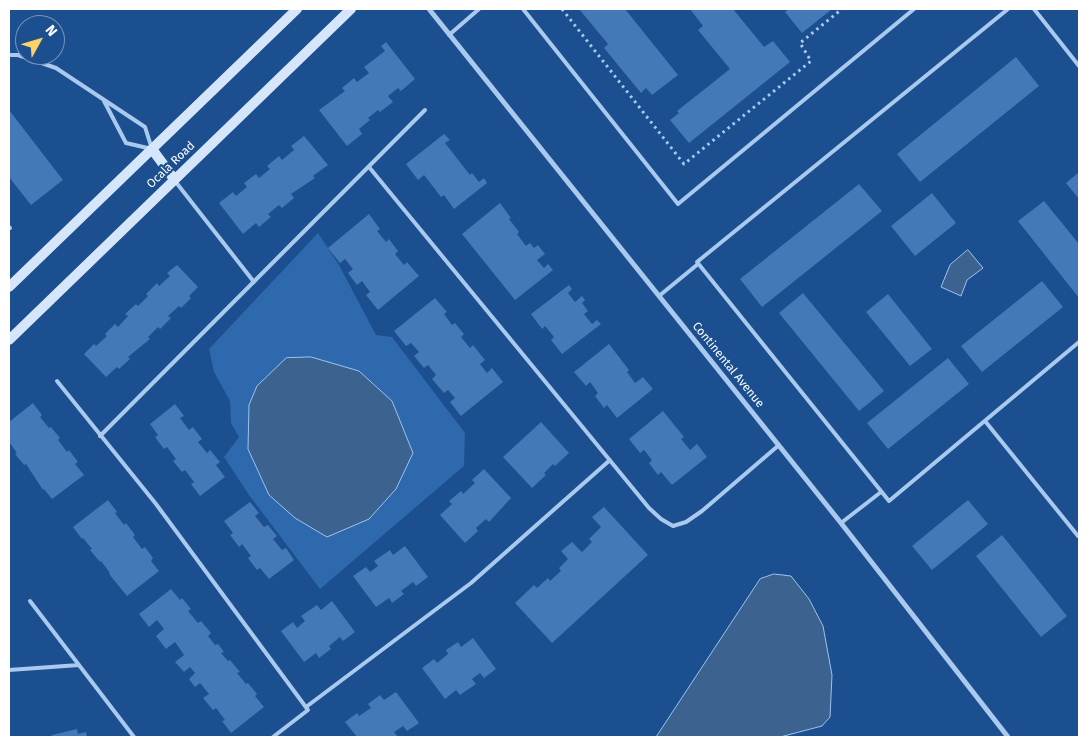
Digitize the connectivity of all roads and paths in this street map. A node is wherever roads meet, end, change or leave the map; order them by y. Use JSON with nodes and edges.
{"nodes":[{"id":1,"x":297,"y":9,"type":"edge"},
{"id":2,"x":351,"y":9,"type":"edge"},
{"id":3,"x":429,"y":9,"type":"edge"},
{"id":4,"x":479,"y":9,"type":"edge"},
{"id":5,"x":523,"y":9,"type":"edge"},
{"id":6,"x":562,"y":9,"type":"edge"},
{"id":7,"x":842,"y":9,"type":"edge"},
{"id":8,"x":914,"y":9,"type":"edge"},
{"id":9,"x":1008,"y":9,"type":"edge"},
{"id":10,"x":1034,"y":9,"type":"edge"},
{"id":11,"x":450,"y":35,"type":"junction"},
{"id":12,"x":9,"y":55,"type":"edge"},
{"id":13,"x":1079,"y":66,"type":"edge"},
{"id":14,"x":104,"y":101,"type":"junction"},
{"id":15,"x":425,"y":110,"type":"dead end"},
{"id":16,"x":152,"y":149,"type":"junction"},
{"id":17,"x":369,"y":167,"type":"junction"},
{"id":18,"x":174,"y":179,"type":"junction"},
{"id":19,"x":698,"y":264,"type":"junction"},
{"id":20,"x":254,"y":282,"type":"junction"},
{"id":21,"x":9,"y":287,"type":"edge"},
{"id":22,"x":659,"y":296,"type":"junction"},
{"id":23,"x":9,"y":340,"type":"edge"},
{"id":24,"x":1079,"y":342,"type":"edge"},
{"id":25,"x":57,"y":382,"type":"dead end"},
{"id":26,"x":985,"y":421,"type":"junction"},
{"id":27,"x":100,"y":436,"type":"junction"},
{"id":28,"x":779,"y":445,"type":"junction"},
{"id":29,"x":610,"y":460,"type":"junction"},
{"id":30,"x":881,"y":492,"type":"junction"},
{"id":31,"x":841,"y":522,"type":"junction"},
{"id":32,"x":1078,"y":536,"type":"edge"},
{"id":33,"x":30,"y":601,"type":"dead end"},
{"id":34,"x":79,"y":666,"type":"junction"},
{"id":35,"x":9,"y":670,"type":"edge"},
{"id":36,"x":306,"y":707,"type":"junction"},
{"id":37,"x":134,"y":737,"type":"edge"},
{"id":38,"x":273,"y":737,"type":"edge"},
{"id":39,"x":1008,"y":737,"type":"edge"}],
"edges":[{"from":1,"to":16,"type":"main road","name":"Ocala Road"},
{"from":2,"to":18,"type":"main road","name":"Ocala Road"},
{"from":3,"to":11,"type":"street","name":"Continental Avenue"},
{"from":4,"to":11,"type":"lane"},
{"from":5,"to":8,"type":"lane"},
{"from":6,"to":7,"type":"path"},
{"from":9,"to":19,"type":"lane"},
{"from":10,"to":13,"type":"lane"},
{"from":11,"to":22,"type":"street","name":"Continental Avenue"},
{"from":12,"to":14,"type":"lane"},
{"from":14,"to":16,"type":"lane"},
{"from":14,"to":16,"type":"lane"},
{"from":15,"to":17,"type":"lane"},
{"from":16,"to":18,"type":"main road"},
{"from":16,"to":21,"type":"main road","name":"Ocala Road"},
{"from":17,"to":20,"type":"lane"},
{"from":17,"to":29,"type":"lane"},
{"from":18,"to":20,"type":"lane"},
{"from":18,"to":23,"type":"main road","name":"Ocala Road"},
{"from":19,"to":22,"type":"lane"},
{"from":19,"to":30,"type":"lane"},
{"from":20,"to":27,"type":"lane"},
{"from":22,"to":28,"type":"street","name":"Continental Avenue"},
{"from":24,"to":26,"type":"lane"},
{"from":25,"to":27,"type":"lane"},
{"from":26,"to":30,"type":"lane"},
{"from":26,"to":32,"type":"lane"},
{"from":27,"to":36,"type":"lane"},
{"from":28,"to":29,"type":"lane"},
{"from":28,"to":31,"type":"street","name":"Continental Avenue"},
{"from":29,"to":36,"type":"lane"},
{"from":30,"to":31,"type":"lane"},
{"from":31,"to":39,"type":"street","name":"Continental Avenue"},
{"from":33,"to":34,"type":"lane"},
{"from":34,"to":35,"type":"lane"},
{"from":34,"to":37,"type":"lane"},
{"from":36,"to":38,"type":"lane"}]}
